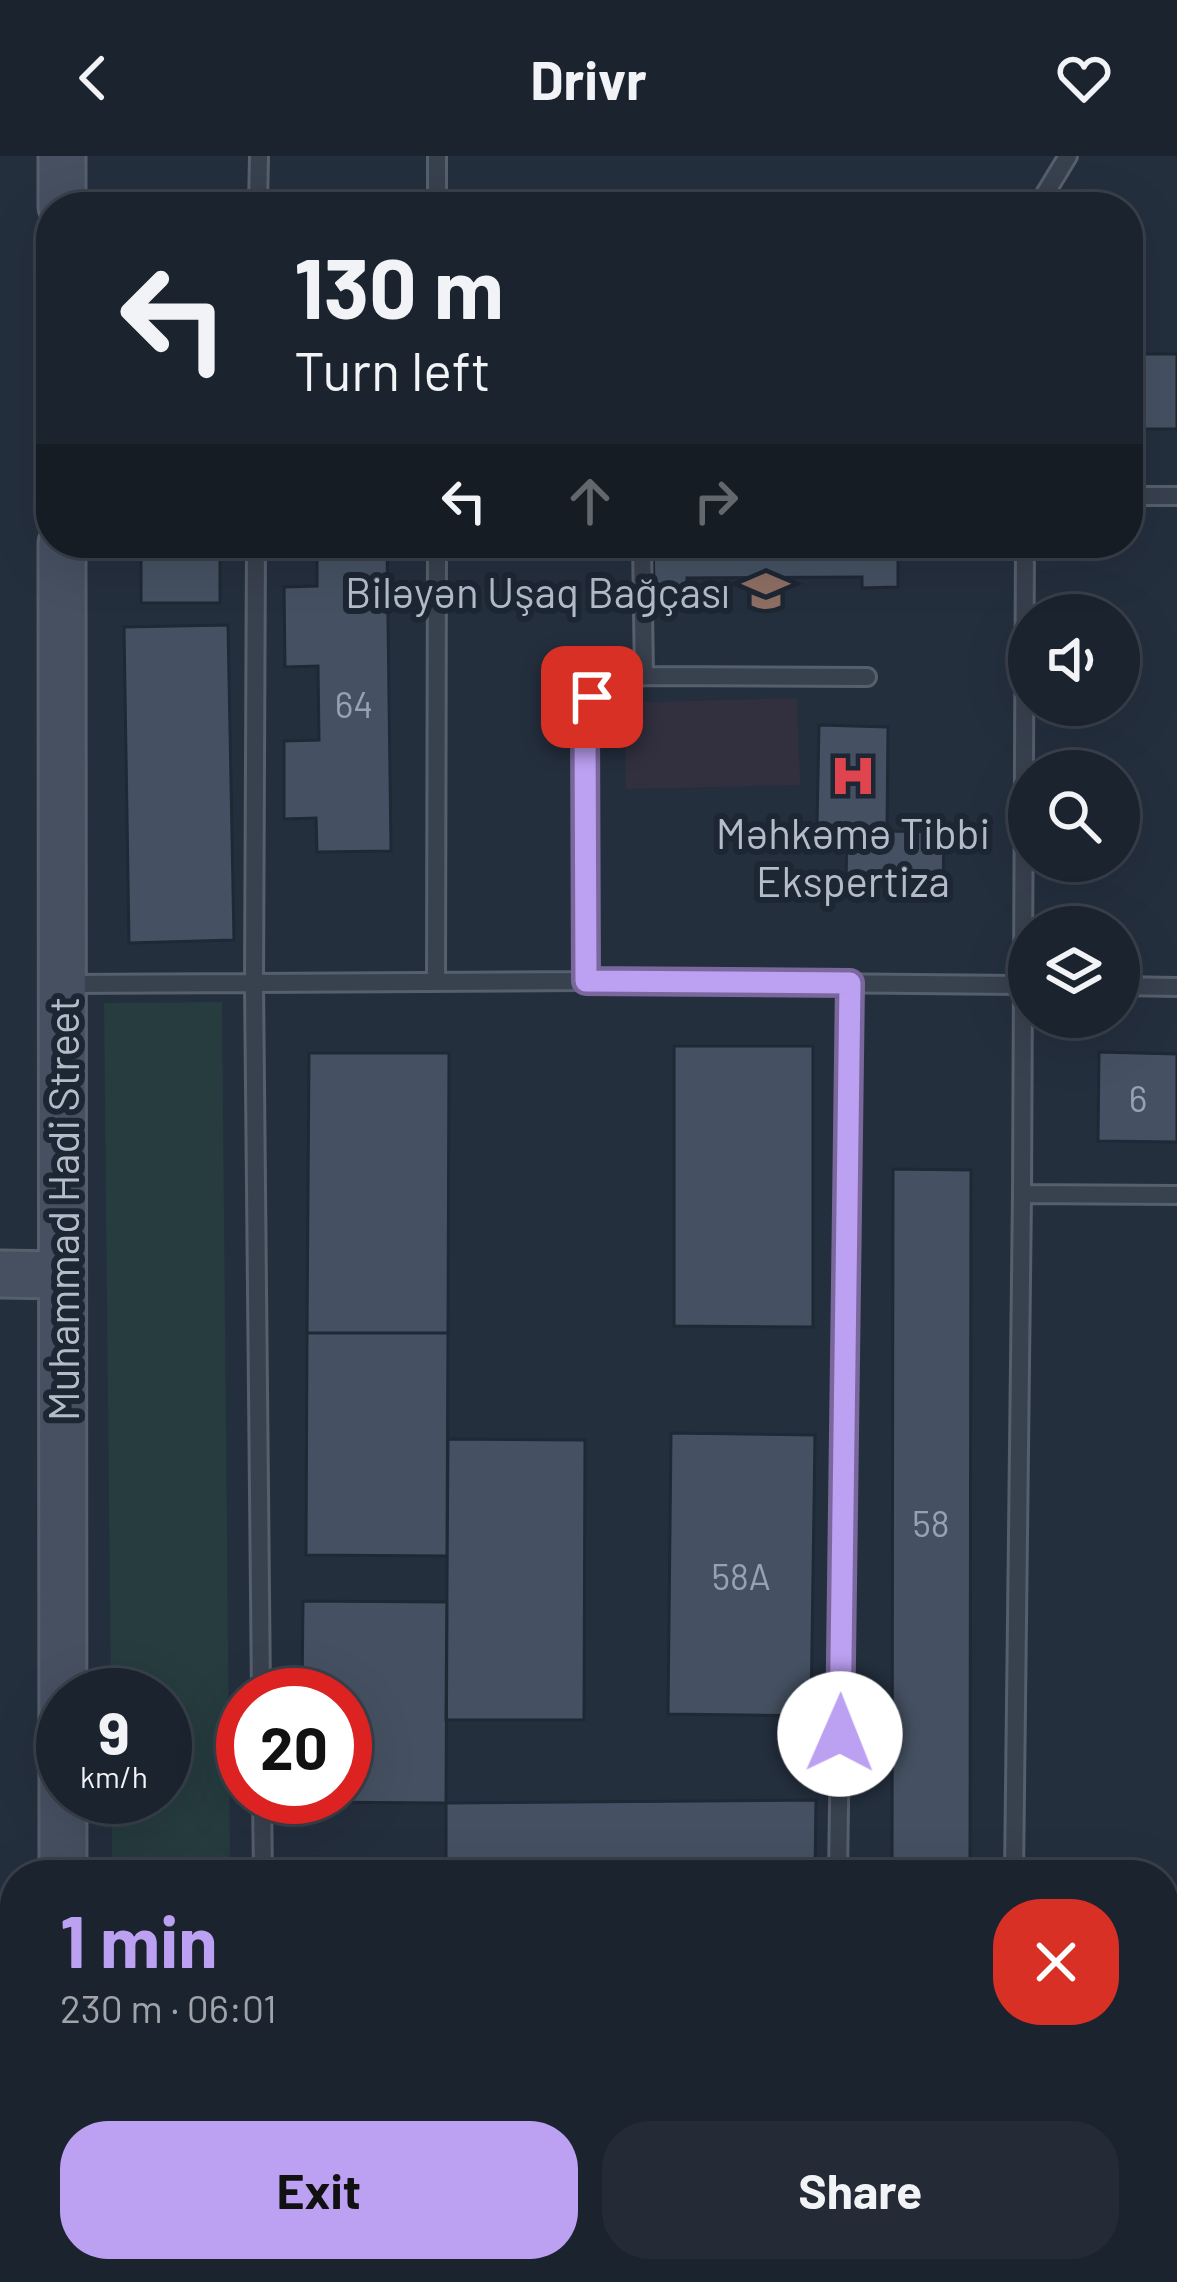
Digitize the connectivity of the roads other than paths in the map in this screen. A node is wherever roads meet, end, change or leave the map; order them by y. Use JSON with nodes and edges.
{"nodes":[{"id":1,"x":62,"y":156,"type":"edge"},
{"id":2,"x":259,"y":156,"type":"edge"},
{"id":3,"x":437,"y":156,"type":"edge"},
{"id":4,"x":1068,"y":156,"type":"edge"},
{"id":5,"x":62,"y":192,"type":"edge"},
{"id":6,"x":258,"y":192,"type":"edge"},
{"id":7,"x":437,"y":192,"type":"edge"},
{"id":8,"x":1045,"y":192,"type":"edge"},
{"id":9,"x":1143,"y":496,"type":"edge"},
{"id":10,"x":1177,"y":496,"type":"edge"},
{"id":11,"x":62,"y":558,"type":"edge"},
{"id":12,"x":256,"y":558,"type":"edge"},
{"id":13,"x":436,"y":558,"type":"edge"},
{"id":14,"x":642,"y":558,"type":"edge"},
{"id":15,"x":1025,"y":558,"type":"edge"},
{"id":16,"x":644,"y":676,"type":"junction"},
{"id":17,"x":867,"y":677,"type":"dead end"},
{"id":18,"x":1027,"y":906,"type":"edge"},
{"id":19,"x":586,"y":981,"type":"junction"},
{"id":20,"x":436,"y":982,"type":"junction"},
{"id":21,"x":62,"y":983,"type":"junction"},
{"id":22,"x":850,"y":983,"type":"junction"},
{"id":23,"x":254,"y":984,"type":"junction"},
{"id":24,"x":1008,"y":985,"type":"edge"},
{"id":25,"x":1140,"y":986,"type":"edge"},
{"id":26,"x":1177,"y":987,"type":"edge"},
{"id":27,"x":1026,"y":1038,"type":"edge"},
{"id":28,"x":1022,"y":1194,"type":"junction"},
{"id":29,"x":1177,"y":1196,"type":"edge"},
{"id":30,"x":0,"y":1274,"type":"edge"},
{"id":31,"x":61,"y":1275,"type":"junction"},
{"id":32,"x":261,"y":1668,"type":"edge"},
{"id":33,"x":262,"y":1824,"type":"edge"},
{"id":34,"x":63,"y":1860,"type":"edge"},
{"id":35,"x":262,"y":1860,"type":"edge"},
{"id":36,"x":838,"y":1860,"type":"edge"},
{"id":37,"x":1014,"y":1860,"type":"edge"}],
"edges":[{"from":1,"to":5,"type":"street"},
{"from":2,"to":6,"type":"lane"},
{"from":3,"to":7,"type":"lane"},
{"from":4,"to":8,"type":"lane"},
{"from":9,"to":10,"type":"lane"},
{"from":11,"to":21,"type":"street","name":"Muhammad Hadi Street"},
{"from":12,"to":23,"type":"lane"},
{"from":13,"to":20,"type":"lane"},
{"from":14,"to":16,"type":"lane"},
{"from":15,"to":18,"type":"lane"},
{"from":16,"to":17,"type":"lane"},
{"from":16,"to":19,"type":"lane"},
{"from":19,"to":20,"type":"lane"},
{"from":19,"to":22,"type":"lane"},
{"from":20,"to":23,"type":"lane"},
{"from":21,"to":23,"type":"lane"},
{"from":21,"to":31,"type":"street","name":"Muhammad Hadi Street"},
{"from":22,"to":24,"type":"lane"},
{"from":22,"to":36,"type":"lane"},
{"from":23,"to":32,"type":"lane"},
{"from":25,"to":26,"type":"lane"},
{"from":27,"to":28,"type":"lane"},
{"from":28,"to":29,"type":"lane"},
{"from":28,"to":37,"type":"lane"},
{"from":30,"to":31,"type":"street"},
{"from":31,"to":34,"type":"street","name":"Muhammad Hadi Street"},
{"from":33,"to":35,"type":"lane"}]}
